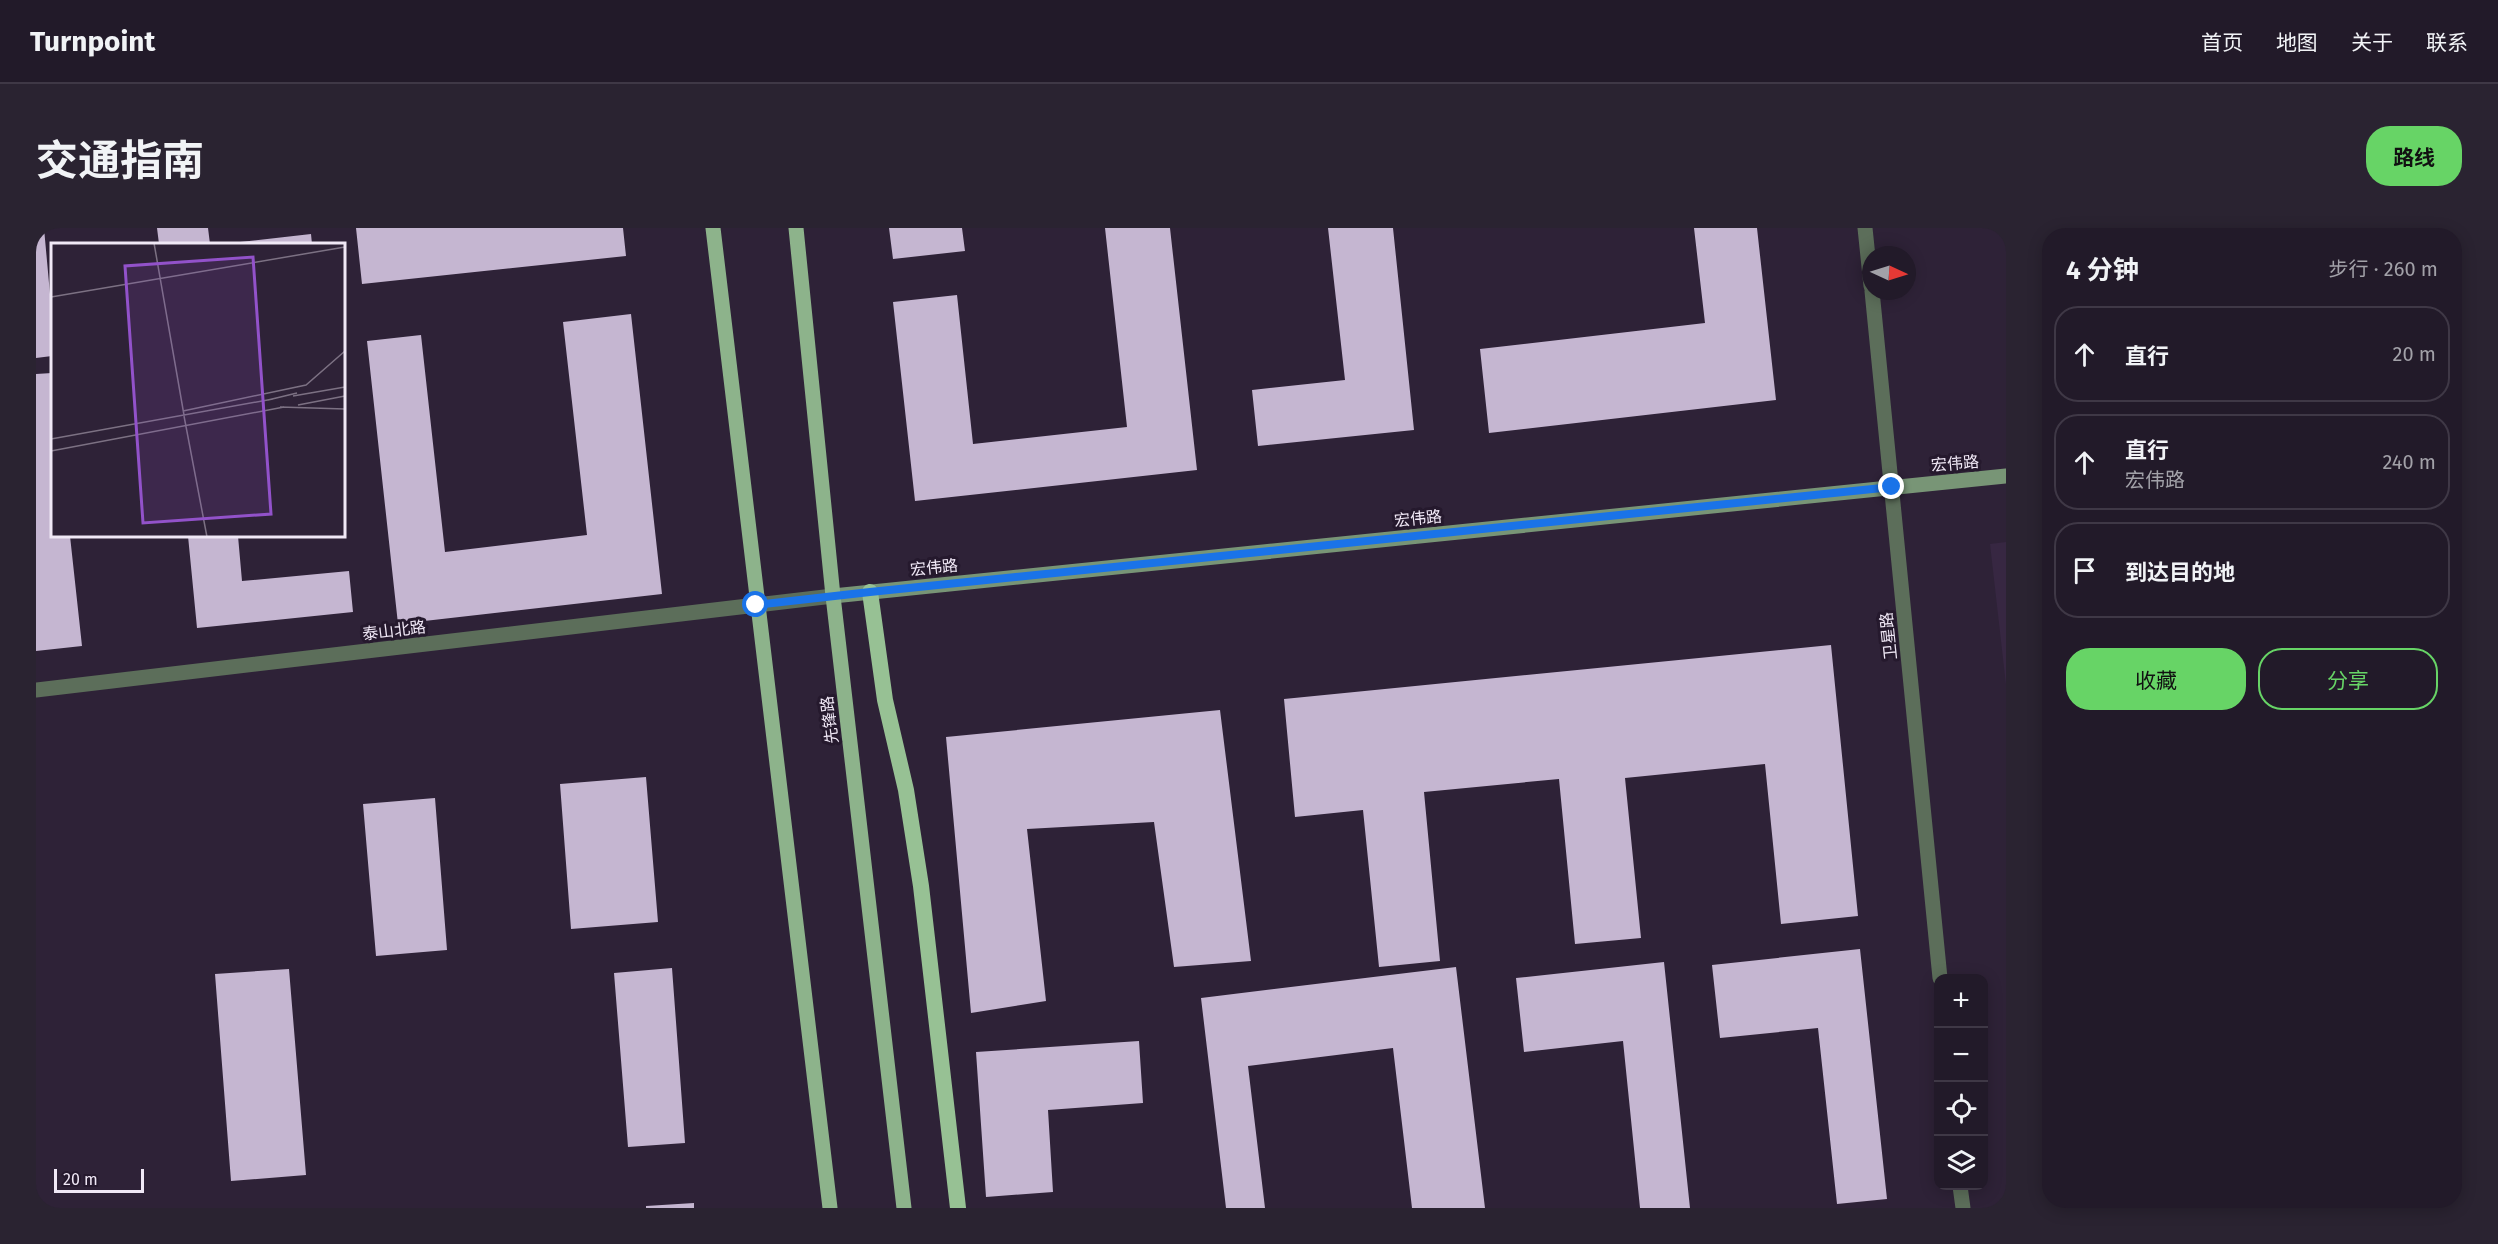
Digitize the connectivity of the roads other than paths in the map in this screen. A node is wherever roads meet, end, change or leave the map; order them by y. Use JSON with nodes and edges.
{"nodes":[{"id":1,"x":713,"y":228,"type":"edge"},
{"id":2,"x":796,"y":228,"type":"edge"},
{"id":3,"x":1865,"y":228,"type":"edge"},
{"id":4,"x":1867,"y":246,"type":"edge"},
{"id":5,"x":1873,"y":300,"type":"edge"},
{"id":6,"x":2006,"y":476,"type":"edge"},
{"id":7,"x":1892,"y":487,"type":"junction"},
{"id":8,"x":870,"y":592,"type":"junction"},
{"id":9,"x":833,"y":596,"type":"junction"},
{"id":10,"x":756,"y":605,"type":"junction"},
{"id":11,"x":36,"y":690,"type":"edge"},
{"id":12,"x":1940,"y":974,"type":"edge"},
{"id":13,"x":1961,"y":1190,"type":"edge"},
{"id":14,"x":830,"y":1208,"type":"edge"},
{"id":15,"x":904,"y":1208,"type":"edge"},
{"id":16,"x":958,"y":1208,"type":"edge"},
{"id":17,"x":1963,"y":1208,"type":"edge"}],
"edges":[{"from":1,"to":10,"type":"main road"},
{"from":2,"to":9,"type":"main road","name":"先锋路"},
{"from":3,"to":4,"type":"street"},
{"from":5,"to":7,"type":"street","name":"卫星路"},
{"from":6,"to":7,"type":"main road","name":"宏伟路"},
{"from":7,"to":8,"type":"main road","name":"宏伟路"},
{"from":7,"to":12,"type":"street","name":"卫星路"},
{"from":8,"to":9,"type":"main road","name":"宏伟路"},
{"from":8,"to":16,"type":"highway"},
{"from":9,"to":10,"type":"street","name":"泰山北路"},
{"from":9,"to":15,"type":"main road","name":"先锋路"},
{"from":10,"to":11,"type":"street","name":"泰山北路"},
{"from":10,"to":14,"type":"main road"},
{"from":13,"to":17,"type":"street"}]}
